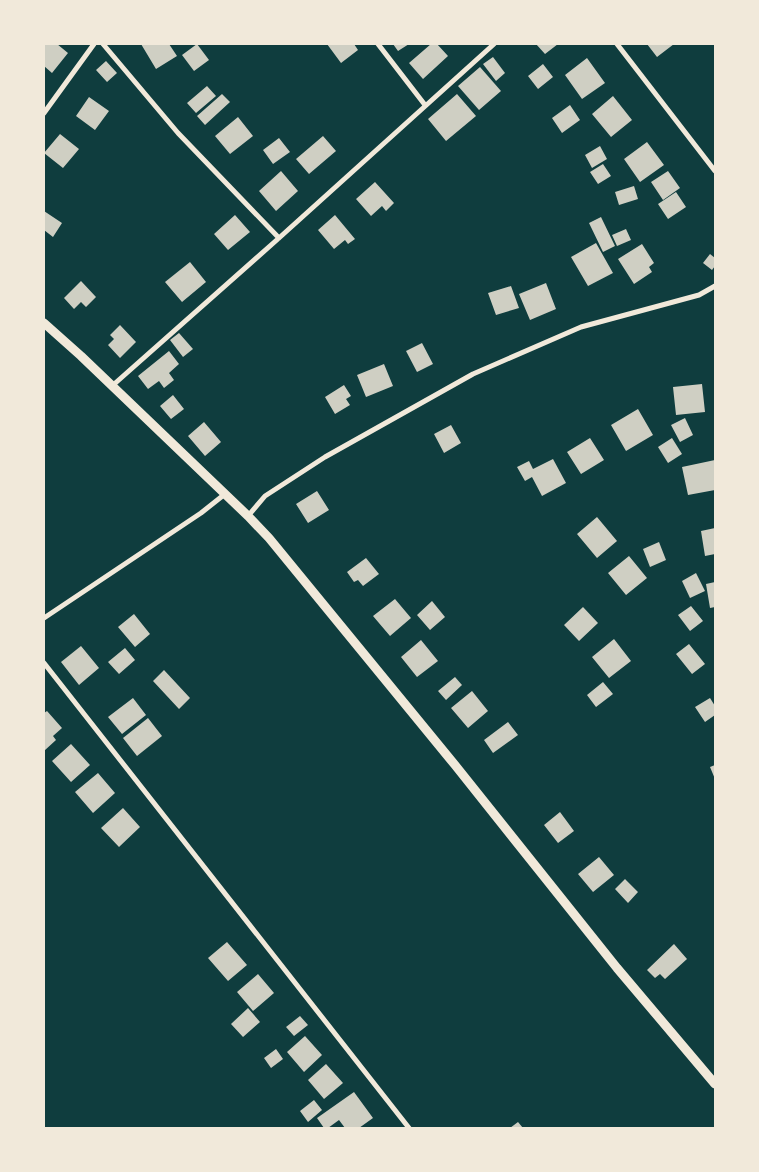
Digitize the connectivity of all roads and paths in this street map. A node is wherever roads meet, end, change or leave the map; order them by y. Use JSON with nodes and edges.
{"nodes":[{"id":1,"x":94,"y":44,"type":"edge"},
{"id":2,"x":103,"y":44,"type":"edge"},
{"id":3,"x":378,"y":44,"type":"edge"},
{"id":4,"x":494,"y":44,"type":"edge"},
{"id":5,"x":617,"y":44,"type":"edge"},
{"id":6,"x":425,"y":105,"type":"junction"},
{"id":7,"x":44,"y":113,"type":"edge"},
{"id":8,"x":715,"y":171,"type":"edge"},
{"id":9,"x":279,"y":238,"type":"junction"},
{"id":10,"x":715,"y":286,"type":"edge"},
{"id":11,"x":44,"y":323,"type":"edge"},
{"id":12,"x":112,"y":386,"type":"junction"},
{"id":13,"x":225,"y":494,"type":"junction"},
{"id":14,"x":248,"y":516,"type":"junction"},
{"id":15,"x":44,"y":618,"type":"edge"},
{"id":16,"x":44,"y":663,"type":"edge"},
{"id":17,"x":715,"y":1084,"type":"edge"},
{"id":18,"x":409,"y":1128,"type":"edge"}],
"edges":[{"from":1,"to":7,"type":"street"},
{"from":2,"to":9,"type":"street"},
{"from":3,"to":6,"type":"street"},
{"from":4,"to":6,"type":"street"},
{"from":5,"to":8,"type":"street"},
{"from":6,"to":9,"type":"street"},
{"from":9,"to":12,"type":"street"},
{"from":10,"to":14,"type":"street"},
{"from":11,"to":12,"type":"street"},
{"from":12,"to":13,"type":"street"},
{"from":13,"to":14,"type":"street"},
{"from":13,"to":15,"type":"street"},
{"from":14,"to":17,"type":"street"},
{"from":16,"to":18,"type":"street"}]}
